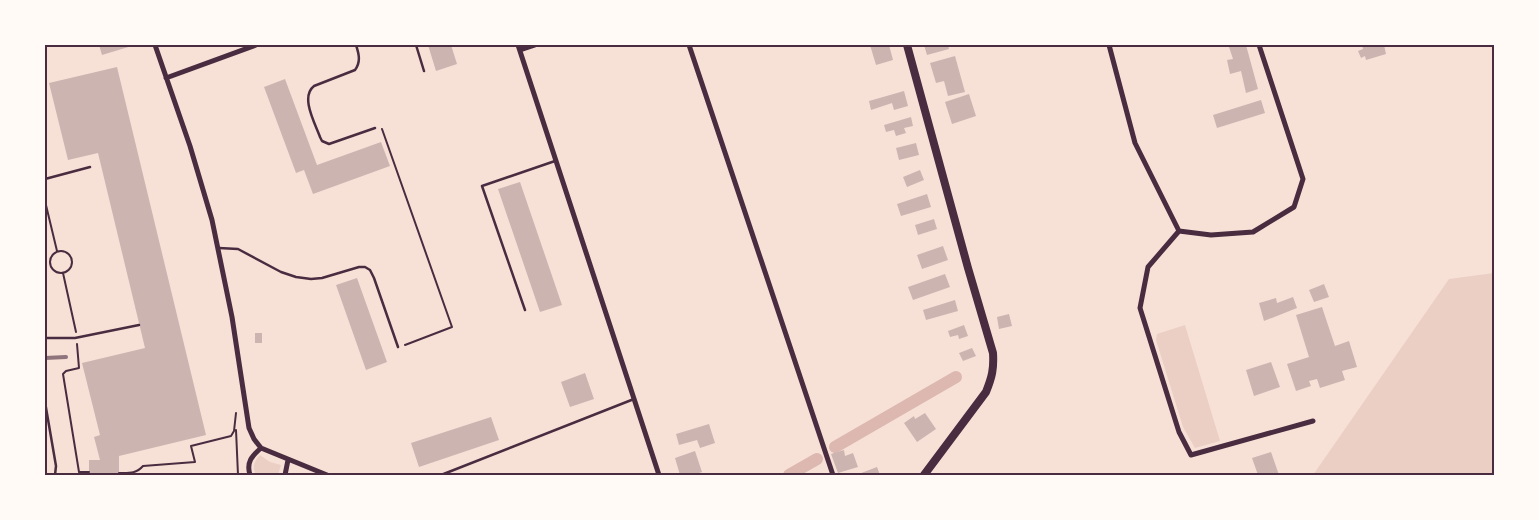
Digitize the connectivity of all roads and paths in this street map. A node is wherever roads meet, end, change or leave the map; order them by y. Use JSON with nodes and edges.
{"nodes":[{"id":1,"x":155,"y":45,"type":"edge"},
{"id":2,"x":256,"y":45,"type":"edge"},
{"id":3,"x":356,"y":45,"type":"edge"},
{"id":4,"x":416,"y":45,"type":"edge"},
{"id":5,"x":535,"y":45,"type":"edge"},
{"id":6,"x":689,"y":45,"type":"edge"},
{"id":7,"x":907,"y":45,"type":"edge"},
{"id":8,"x":1109,"y":45,"type":"edge"},
{"id":9,"x":1260,"y":45,"type":"edge"},
{"id":10,"x":519,"y":48,"type":"edge"},
{"id":11,"x":424,"y":71,"type":"dead end"},
{"id":12,"x":166,"y":78,"type":"junction"},
{"id":13,"x":375,"y":128,"type":"joint"},
{"id":14,"x":556,"y":160,"type":"junction"},
{"id":15,"x":90,"y":167,"type":"dead end"},
{"id":16,"x":45,"y":178,"type":"edge"},
{"id":17,"x":45,"y":201,"type":"edge"},
{"id":18,"x":1179,"y":231,"type":"junction"},
{"id":19,"x":219,"y":248,"type":"junction"},
{"id":20,"x":57,"y":252,"type":"junction"},
{"id":21,"x":63,"y":273,"type":"junction"},
{"id":22,"x":525,"y":310,"type":"dead end"},
{"id":23,"x":139,"y":324,"type":"dead end"},
{"id":24,"x":77,"y":337,"type":"junction"},
{"id":25,"x":45,"y":338,"type":"edge"},
{"id":26,"x":398,"y":347,"type":"joint"},
{"id":27,"x":634,"y":399,"type":"junction"},
{"id":28,"x":45,"y":402,"type":"edge"},
{"id":29,"x":236,"y":413,"type":"dead end"},
{"id":30,"x":1313,"y":421,"type":"dead end"},
{"id":31,"x":236,"y":424,"type":"junction"},
{"id":32,"x":261,"y":448,"type":"junction"},
{"id":33,"x":288,"y":460,"type":"junction"},
{"id":34,"x":89,"y":472,"type":"dead end"},
{"id":35,"x":119,"y":473,"type":"dead end"},
{"id":36,"x":55,"y":475,"type":"edge"},
{"id":37,"x":238,"y":475,"type":"edge"},
{"id":38,"x":250,"y":475,"type":"edge"},
{"id":39,"x":285,"y":475,"type":"edge"},
{"id":40,"x":327,"y":475,"type":"edge"},
{"id":41,"x":441,"y":475,"type":"edge"},
{"id":42,"x":659,"y":475,"type":"edge"},
{"id":43,"x":833,"y":475,"type":"edge"},
{"id":44,"x":924,"y":475,"type":"edge"}],
"edges":[{"from":1,"to":12,"type":"street"},
{"from":2,"to":12,"type":"street"},
{"from":3,"to":13,"type":"lane"},
{"from":4,"to":11,"type":"lane"},
{"from":5,"to":10,"type":"street"},
{"from":6,"to":43,"type":"street"},
{"from":7,"to":44,"type":"main road"},
{"from":8,"to":18,"type":"street"},
{"from":9,"to":18,"type":"street"},
{"from":10,"to":14,"type":"street"},
{"from":12,"to":19,"type":"street"},
{"from":13,"to":26,"type":"path"},
{"from":14,"to":22,"type":"lane"},
{"from":14,"to":27,"type":"street"},
{"from":15,"to":16,"type":"lane"},
{"from":17,"to":20,"type":"path"},
{"from":18,"to":30,"type":"street"},
{"from":19,"to":26,"type":"lane"},
{"from":19,"to":32,"type":"street"},
{"from":20,"to":21,"type":"path"},
{"from":20,"to":21,"type":"path"},
{"from":21,"to":24,"type":"path"},
{"from":23,"to":24,"type":"lane"},
{"from":24,"to":25,"type":"lane"},
{"from":24,"to":34,"type":"path"},
{"from":27,"to":41,"type":"lane"},
{"from":27,"to":42,"type":"street"},
{"from":28,"to":36,"type":"lane"},
{"from":29,"to":31,"type":"path"},
{"from":31,"to":35,"type":"path"},
{"from":31,"to":37,"type":"path"},
{"from":32,"to":33,"type":"street"},
{"from":32,"to":38,"type":"street"},
{"from":33,"to":39,"type":"street"},
{"from":33,"to":40,"type":"street"}]}
